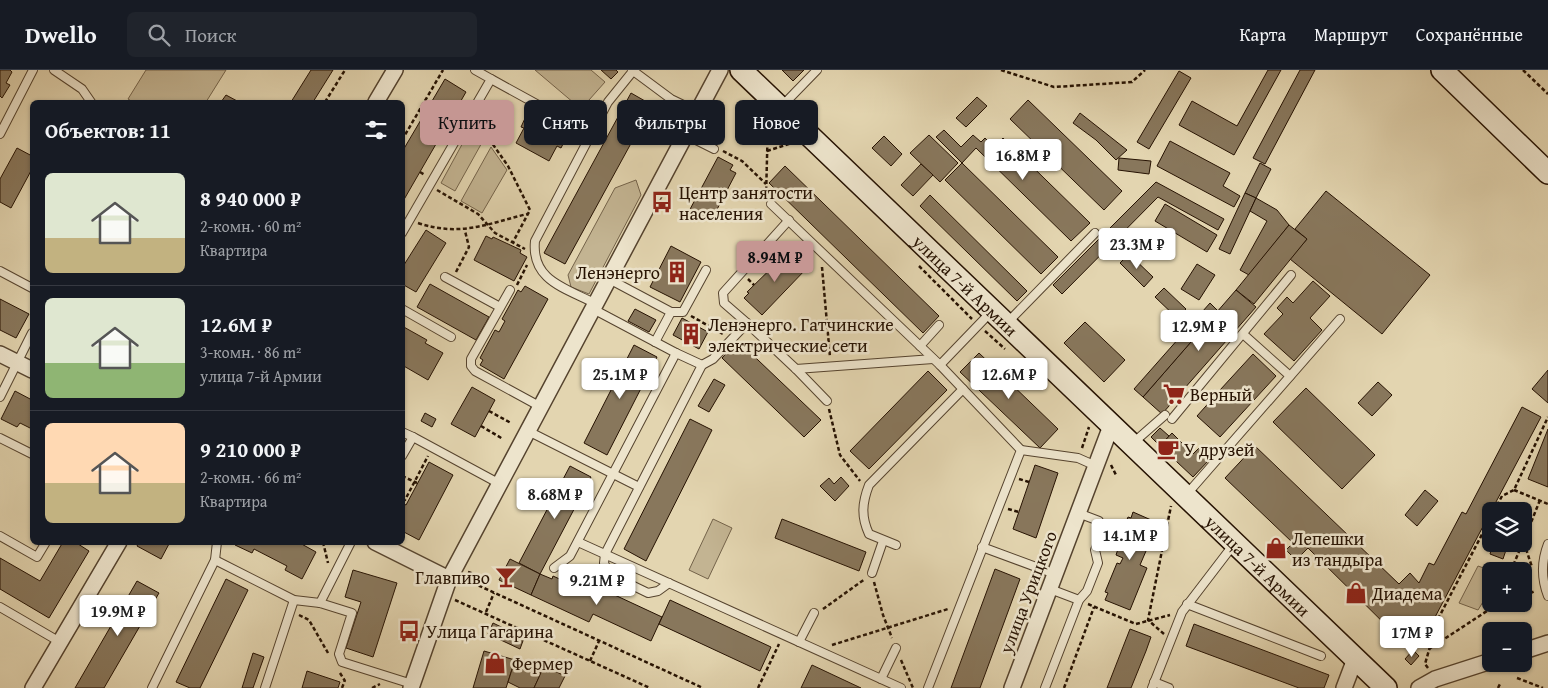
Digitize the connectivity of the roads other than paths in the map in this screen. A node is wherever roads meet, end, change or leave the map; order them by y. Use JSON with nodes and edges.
{"nodes":[{"id":1,"x":33,"y":70,"type":"edge"},
{"id":2,"x":54,"y":70,"type":"edge"},
{"id":3,"x":395,"y":70,"type":"edge"},
{"id":4,"x":475,"y":70,"type":"edge"},
{"id":5,"x":633,"y":70,"type":"edge"},
{"id":6,"x":720,"y":70,"type":"edge"},
{"id":7,"x":741,"y":70,"type":"edge"},
{"id":8,"x":818,"y":70,"type":"edge"},
{"id":9,"x":1442,"y":70,"type":"edge"},
{"id":10,"x":491,"y":79,"type":"junction"},
{"id":11,"x":90,"y":100,"type":"edge"},
{"id":12,"x":377,"y":100,"type":"edge"},
{"id":13,"x":529,"y":100,"type":"edge"},
{"id":14,"x":673,"y":100,"type":"edge"},
{"id":15,"x":704,"y":100,"type":"edge"},
{"id":16,"x":764,"y":100,"type":"edge"},
{"id":17,"x":787,"y":100,"type":"edge"},
{"id":18,"x":607,"y":104,"type":"edge"},
{"id":19,"x":0,"y":134,"type":"edge"},
{"id":20,"x":585,"y":145,"type":"edge"},
{"id":21,"x":681,"y":145,"type":"edge"},
{"id":22,"x":706,"y":145,"type":"edge"},
{"id":23,"x":809,"y":145,"type":"edge"},
{"id":24,"x":714,"y":149,"type":"road end"},
{"id":25,"x":1548,"y":173,"type":"edge"},
{"id":26,"x":769,"y":201,"type":"road end"},
{"id":27,"x":789,"y":220,"type":"junction"},
{"id":28,"x":405,"y":228,"type":"edge"},
{"id":29,"x":1094,"y":233,"type":"dead end"},
{"id":30,"x":706,"y":270,"type":"dead end"},
{"id":31,"x":0,"y":271,"type":"edge"},
{"id":32,"x":1291,"y":275,"type":"dead end"},
{"id":33,"x":449,"y":278,"type":"road end"},
{"id":34,"x":609,"y":279,"type":"junction"},
{"id":35,"x":30,"y":287,"type":"edge"},
{"id":36,"x":510,"y":290,"type":"road end"},
{"id":37,"x":594,"y":306,"type":"junction"},
{"id":38,"x":500,"y":307,"type":"junction"},
{"id":39,"x":405,"y":311,"type":"edge"},
{"id":40,"x":671,"y":312,"type":"junction"},
{"id":41,"x":999,"y":318,"type":"junction"},
{"id":42,"x":1340,"y":319,"type":"dead end"},
{"id":43,"x":746,"y":322,"type":"junction"},
{"id":44,"x":939,"y":325,"type":"dead end"},
{"id":45,"x":1243,"y":334,"type":"junction"},
{"id":46,"x":30,"y":337,"type":"edge"},
{"id":47,"x":451,"y":337,"type":"dead end"},
{"id":48,"x":655,"y":342,"type":"junction"},
{"id":49,"x":920,"y":346,"type":"junction"},
{"id":50,"x":676,"y":353,"type":"junction"},
{"id":51,"x":0,"y":354,"type":"edge"},
{"id":52,"x":933,"y":359,"type":"junction"},
{"id":53,"x":18,"y":363,"type":"junction"},
{"id":54,"x":702,"y":365,"type":"junction"},
{"id":55,"x":940,"y":365,"type":"junction"},
{"id":56,"x":796,"y":368,"type":"junction"},
{"id":57,"x":30,"y":369,"type":"edge"},
{"id":58,"x":1290,"y":376,"type":"junction"},
{"id":59,"x":963,"y":389,"type":"junction"},
{"id":60,"x":0,"y":397,"type":"edge"},
{"id":61,"x":827,"y":401,"type":"road end"},
{"id":62,"x":541,"y":407,"type":"junction"},
{"id":63,"x":1111,"y":426,"type":"junction"},
{"id":64,"x":528,"y":431,"type":"junction"},
{"id":65,"x":405,"y":434,"type":"edge"},
{"id":66,"x":0,"y":438,"type":"edge"},
{"id":67,"x":412,"y":438,"type":"junction"},
{"id":68,"x":1131,"y":444,"type":"junction"},
{"id":69,"x":1021,"y":450,"type":"junction"},
{"id":70,"x":405,"y":451,"type":"edge"},
{"id":71,"x":30,"y":453,"type":"edge"},
{"id":72,"x":1096,"y":466,"type":"junction"},
{"id":73,"x":612,"y":474,"type":"junction"},
{"id":74,"x":500,"y":484,"type":"junction"},
{"id":75,"x":639,"y":487,"type":"junction"},
{"id":76,"x":1178,"y":501,"type":"junction"},
{"id":77,"x":1078,"y":513,"type":"junction"},
{"id":78,"x":0,"y":536,"type":"edge"},
{"id":79,"x":883,"y":541,"type":"junction"},
{"id":80,"x":578,"y":542,"type":"junction"},
{"id":81,"x":1235,"y":543,"type":"junction"},
{"id":82,"x":1548,"y":544,"type":"edge"},
{"id":83,"x":44,"y":545,"type":"edge"},
{"id":84,"x":116,"y":545,"type":"edge"},
{"id":85,"x":217,"y":545,"type":"edge"},
{"id":86,"x":349,"y":545,"type":"edge"},
{"id":87,"x":382,"y":545,"type":"edge"},
{"id":88,"x":896,"y":545,"type":"dead end"},
{"id":89,"x":982,"y":547,"type":"junction"},
{"id":90,"x":605,"y":554,"type":"junction"},
{"id":91,"x":215,"y":560,"type":"junction"},
{"id":92,"x":554,"y":568,"type":"dead end"},
{"id":93,"x":872,"y":573,"type":"road end"},
{"id":94,"x":1055,"y":574,"type":"junction"},
{"id":95,"x":449,"y":579,"type":"junction"},
{"id":96,"x":669,"y":582,"type":"junction"},
{"id":97,"x":1050,"y":589,"type":"junction"},
{"id":98,"x":1548,"y":596,"type":"edge"},
{"id":99,"x":294,"y":600,"type":"junction"},
{"id":100,"x":1079,"y":600,"type":"junction"},
{"id":101,"x":320,"y":603,"type":"junction"},
{"id":102,"x":1187,"y":604,"type":"junction"},
{"id":103,"x":0,"y":607,"type":"edge"},
{"id":104,"x":814,"y":613,"type":"road end"},
{"id":105,"x":60,"y":642,"type":"junction"},
{"id":106,"x":799,"y":642,"type":"junction"},
{"id":107,"x":1548,"y":643,"type":"edge"},
{"id":108,"x":896,"y":648,"type":"road end"},
{"id":109,"x":1532,"y":648,"type":"edge"},
{"id":110,"x":1321,"y":656,"type":"dead end"},
{"id":111,"x":1355,"y":659,"type":"junction"},
{"id":112,"x":1482,"y":664,"type":"edge"},
{"id":113,"x":881,"y":679,"type":"junction"},
{"id":114,"x":1153,"y":685,"type":"edge"},
{"id":115,"x":412,"y":686,"type":"edge"},
{"id":116,"x":33,"y":688,"type":"edge"},
{"id":117,"x":152,"y":688,"type":"edge"},
{"id":118,"x":265,"y":688,"type":"edge"},
{"id":119,"x":901,"y":688,"type":"edge"},
{"id":120,"x":928,"y":688,"type":"edge"},
{"id":121,"x":1012,"y":688,"type":"edge"},
{"id":122,"x":1046,"y":688,"type":"edge"},
{"id":123,"x":1168,"y":688,"type":"edge"},
{"id":124,"x":1344,"y":688,"type":"edge"},
{"id":125,"x":1386,"y":688,"type":"edge"},
{"id":126,"x":1419,"y":688,"type":"edge"}],
"edges":[{"from":1,"to":19,"type":"lane"},
{"from":2,"to":11,"type":"lane"},
{"from":3,"to":12,"type":"street"},
{"from":4,"to":10,"type":"lane"},
{"from":5,"to":14,"type":"lane"},
{"from":5,"to":18,"type":"lane"},
{"from":6,"to":15,"type":"street"},
{"from":7,"to":16,"type":"street","name":"улица 7-й Армии"},
{"from":8,"to":17,"type":"lane"},
{"from":9,"to":25,"type":"street"},
{"from":10,"to":13,"type":"lane"},
{"from":10,"to":28,"type":"lane"},
{"from":20,"to":37,"type":"lane"},
{"from":21,"to":34,"type":"street"},
{"from":22,"to":24,"type":"lane"},
{"from":23,"to":41,"type":"street","name":"улица 7-й Армии"},
{"from":26,"to":27,"type":"lane"},
{"from":27,"to":43,"type":"lane"},
{"from":27,"to":49,"type":"lane"},
{"from":29,"to":41,"type":"lane"},
{"from":30,"to":40,"type":"lane"},
{"from":31,"to":35,"type":"lane"},
{"from":32,"to":45,"type":"lane"},
{"from":33,"to":38,"type":"lane"},
{"from":34,"to":37,"type":"street"},
{"from":34,"to":40,"type":"lane"},
{"from":36,"to":38,"type":"lane"},
{"from":37,"to":48,"type":"lane"},
{"from":37,"to":62,"type":"street"},
{"from":38,"to":62,"type":"lane"},
{"from":39,"to":47,"type":"lane"},
{"from":40,"to":48,"type":"lane"},
{"from":41,"to":55,"type":"lane"},
{"from":41,"to":63,"type":"street","name":"улица 7-й Армии"},
{"from":42,"to":58,"type":"lane"},
{"from":43,"to":54,"type":"lane"},
{"from":43,"to":56,"type":"lane"},
{"from":44,"to":49,"type":"lane"},
{"from":45,"to":58,"type":"lane"},
{"from":45,"to":68,"type":"lane"},
{"from":46,"to":53,"type":"lane"},
{"from":48,"to":50,"type":"lane"},
{"from":49,"to":52,"type":"lane"},
{"from":50,"to":54,"type":"lane"},
{"from":50,"to":73,"type":"lane"},
{"from":51,"to":53,"type":"street"},
{"from":52,"to":55,"type":"lane"},
{"from":52,"to":56,"type":"lane"},
{"from":53,"to":57,"type":"street"},
{"from":53,"to":60,"type":"lane"},
{"from":54,"to":75,"type":"lane"},
{"from":55,"to":59,"type":"lane"},
{"from":56,"to":61,"type":"lane"},
{"from":58,"to":76,"type":"lane"},
{"from":59,"to":69,"type":"lane"},
{"from":59,"to":79,"type":"lane"},
{"from":62,"to":64,"type":"street"},
{"from":63,"to":68,"type":"street","name":"улица 7-й Армии"},
{"from":63,"to":72,"type":"street","name":"улица Урицкого"},
{"from":64,"to":73,"type":"lane"},
{"from":64,"to":74,"type":"street"},
{"from":65,"to":67,"type":"lane"},
{"from":66,"to":71,"type":"lane"},
{"from":67,"to":70,"type":"lane"},
{"from":67,"to":74,"type":"lane"},
{"from":68,"to":76,"type":"street","name":"улица 7-й Армии"},
{"from":69,"to":72,"type":"lane"},
{"from":69,"to":89,"type":"lane"},
{"from":72,"to":77,"type":"street","name":"улица Урицкого"},
{"from":73,"to":75,"type":"lane"},
{"from":73,"to":80,"type":"lane"},
{"from":74,"to":95,"type":"street"},
{"from":75,"to":90,"type":"lane"},
{"from":76,"to":81,"type":"street","name":"улица 7-й Армии"},
{"from":77,"to":94,"type":"street","name":"улица Урицкого"},
{"from":77,"to":100,"type":"lane"},
{"from":78,"to":83,"type":"lane"},
{"from":79,"to":88,"type":"lane"},
{"from":79,"to":93,"type":"lane"},
{"from":80,"to":90,"type":"lane"},
{"from":80,"to":92,"type":"lane"},
{"from":81,"to":102,"type":"lane"},
{"from":81,"to":111,"type":"street","name":"улица 7-й Армии"},
{"from":82,"to":98,"type":"lane"},
{"from":84,"to":105,"type":"street"},
{"from":85,"to":91,"type":"lane"},
{"from":86,"to":101,"type":"lane"},
{"from":87,"to":95,"type":"street"},
{"from":89,"to":94,"type":"lane"},
{"from":89,"to":120,"type":"lane"},
{"from":90,"to":96,"type":"lane"},
{"from":90,"to":96,"type":"lane"},
{"from":91,"to":99,"type":"lane"},
{"from":91,"to":117,"type":"lane"},
{"from":94,"to":97,"type":"street","name":"улица Урицкого"},
{"from":95,"to":115,"type":"street"},
{"from":96,"to":106,"type":"lane"},
{"from":97,"to":100,"type":"lane"},
{"from":97,"to":121,"type":"street","name":"улица Урицкого"},
{"from":99,"to":101,"type":"lane"},
{"from":99,"to":118,"type":"lane"},
{"from":100,"to":122,"type":"lane"},
{"from":101,"to":115,"type":"lane"},
{"from":102,"to":110,"type":"lane"},
{"from":102,"to":114,"type":"lane"},
{"from":103,"to":105,"type":"lane"},
{"from":104,"to":106,"type":"lane"},
{"from":105,"to":116,"type":"street"},
{"from":106,"to":113,"type":"lane"},
{"from":107,"to":109,"type":"street"},
{"from":108,"to":113,"type":"lane"},
{"from":111,"to":124,"type":"street"},
{"from":111,"to":125,"type":"street","name":"улица 7-й Армии"},
{"from":112,"to":126,"type":"street"},
{"from":113,"to":119,"type":"lane"},
{"from":114,"to":123,"type":"lane"}]}
